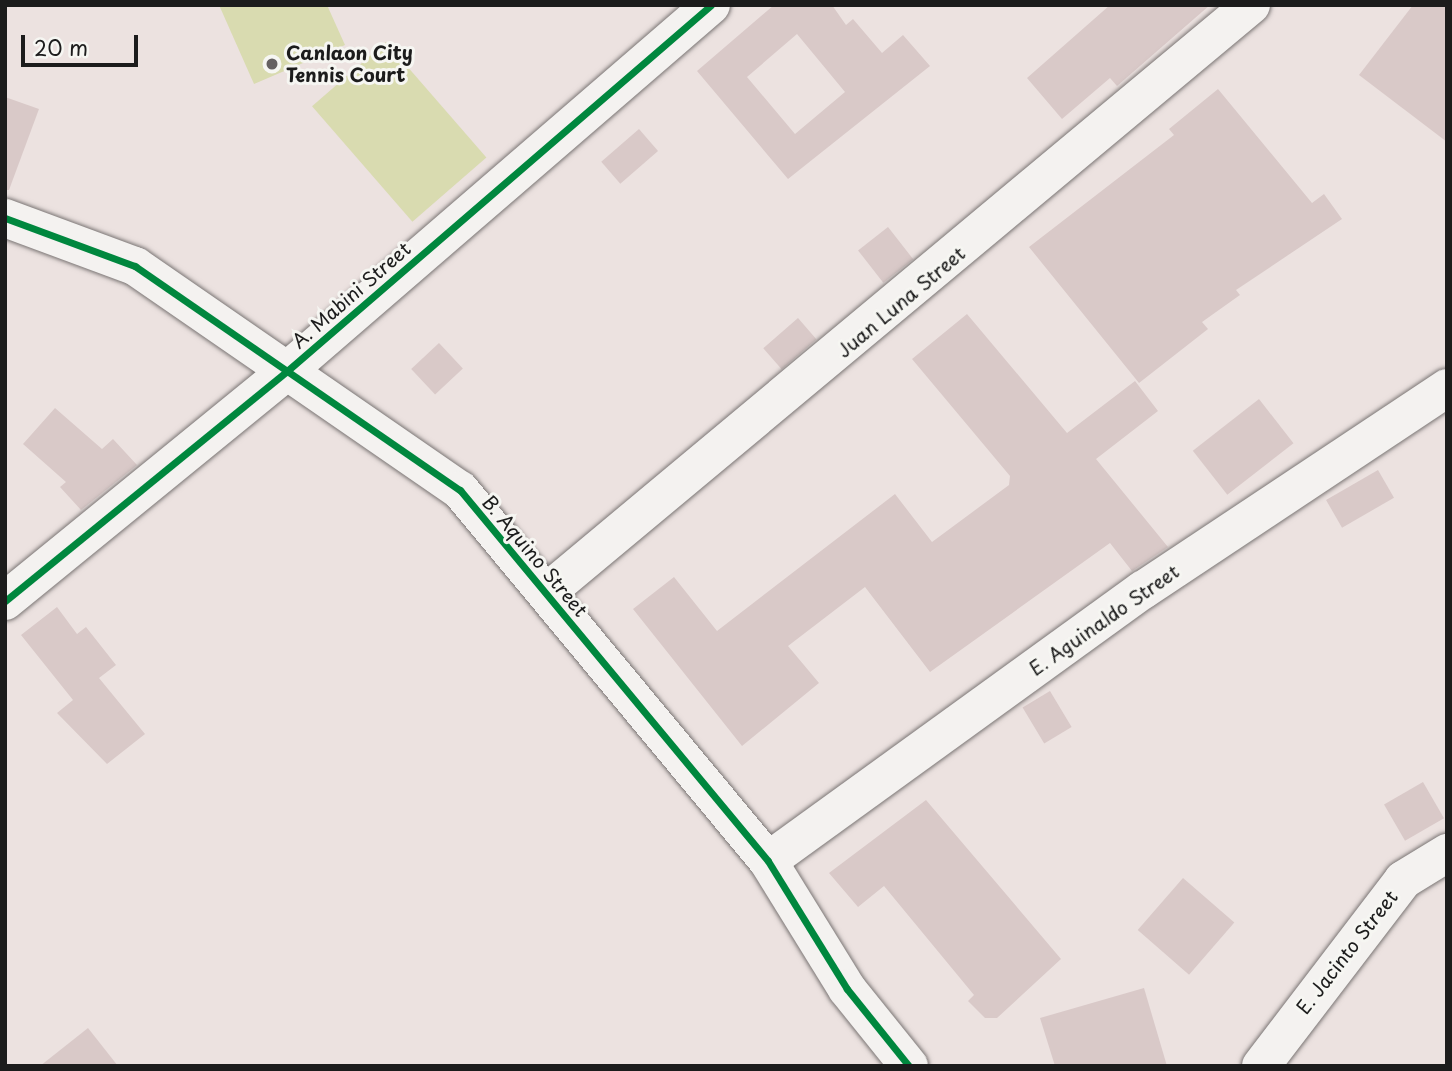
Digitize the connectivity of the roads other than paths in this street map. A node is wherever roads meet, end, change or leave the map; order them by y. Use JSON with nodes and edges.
{"nodes":[{"id":1,"x":711,"y":5,"type":"edge"},
{"id":2,"x":1251,"y":5,"type":"edge"},
{"id":3,"x":5,"y":218,"type":"edge"},
{"id":4,"x":286,"y":371,"type":"junction"},
{"id":5,"x":1447,"y":388,"type":"edge"},
{"id":6,"x":546,"y":593,"type":"junction"},
{"id":7,"x":5,"y":601,"type":"edge"},
{"id":8,"x":1447,"y":853,"type":"edge"},
{"id":9,"x":768,"y":861,"type":"junction"},
{"id":10,"x":909,"y":1066,"type":"edge"},
{"id":11,"x":1261,"y":1066,"type":"edge"}],
"edges":[{"from":1,"to":4,"type":"street","name":"A. Mabini Street"},
{"from":2,"to":6,"type":"street","name":"Juan Luna Street"},
{"from":3,"to":4,"type":"street","name":"B. Aquino Street"},
{"from":4,"to":6,"type":"street","name":"B. Aquino Street"},
{"from":4,"to":7,"type":"street","name":"A. Mabini Street"},
{"from":5,"to":9,"type":"street","name":"E. Aguinaldo Street"},
{"from":6,"to":9,"type":"street","name":"B. Aquino Street"},
{"from":8,"to":11,"type":"street","name":"E. Jacinto Street"},
{"from":9,"to":10,"type":"street","name":"B. Aquino Street"}]}
